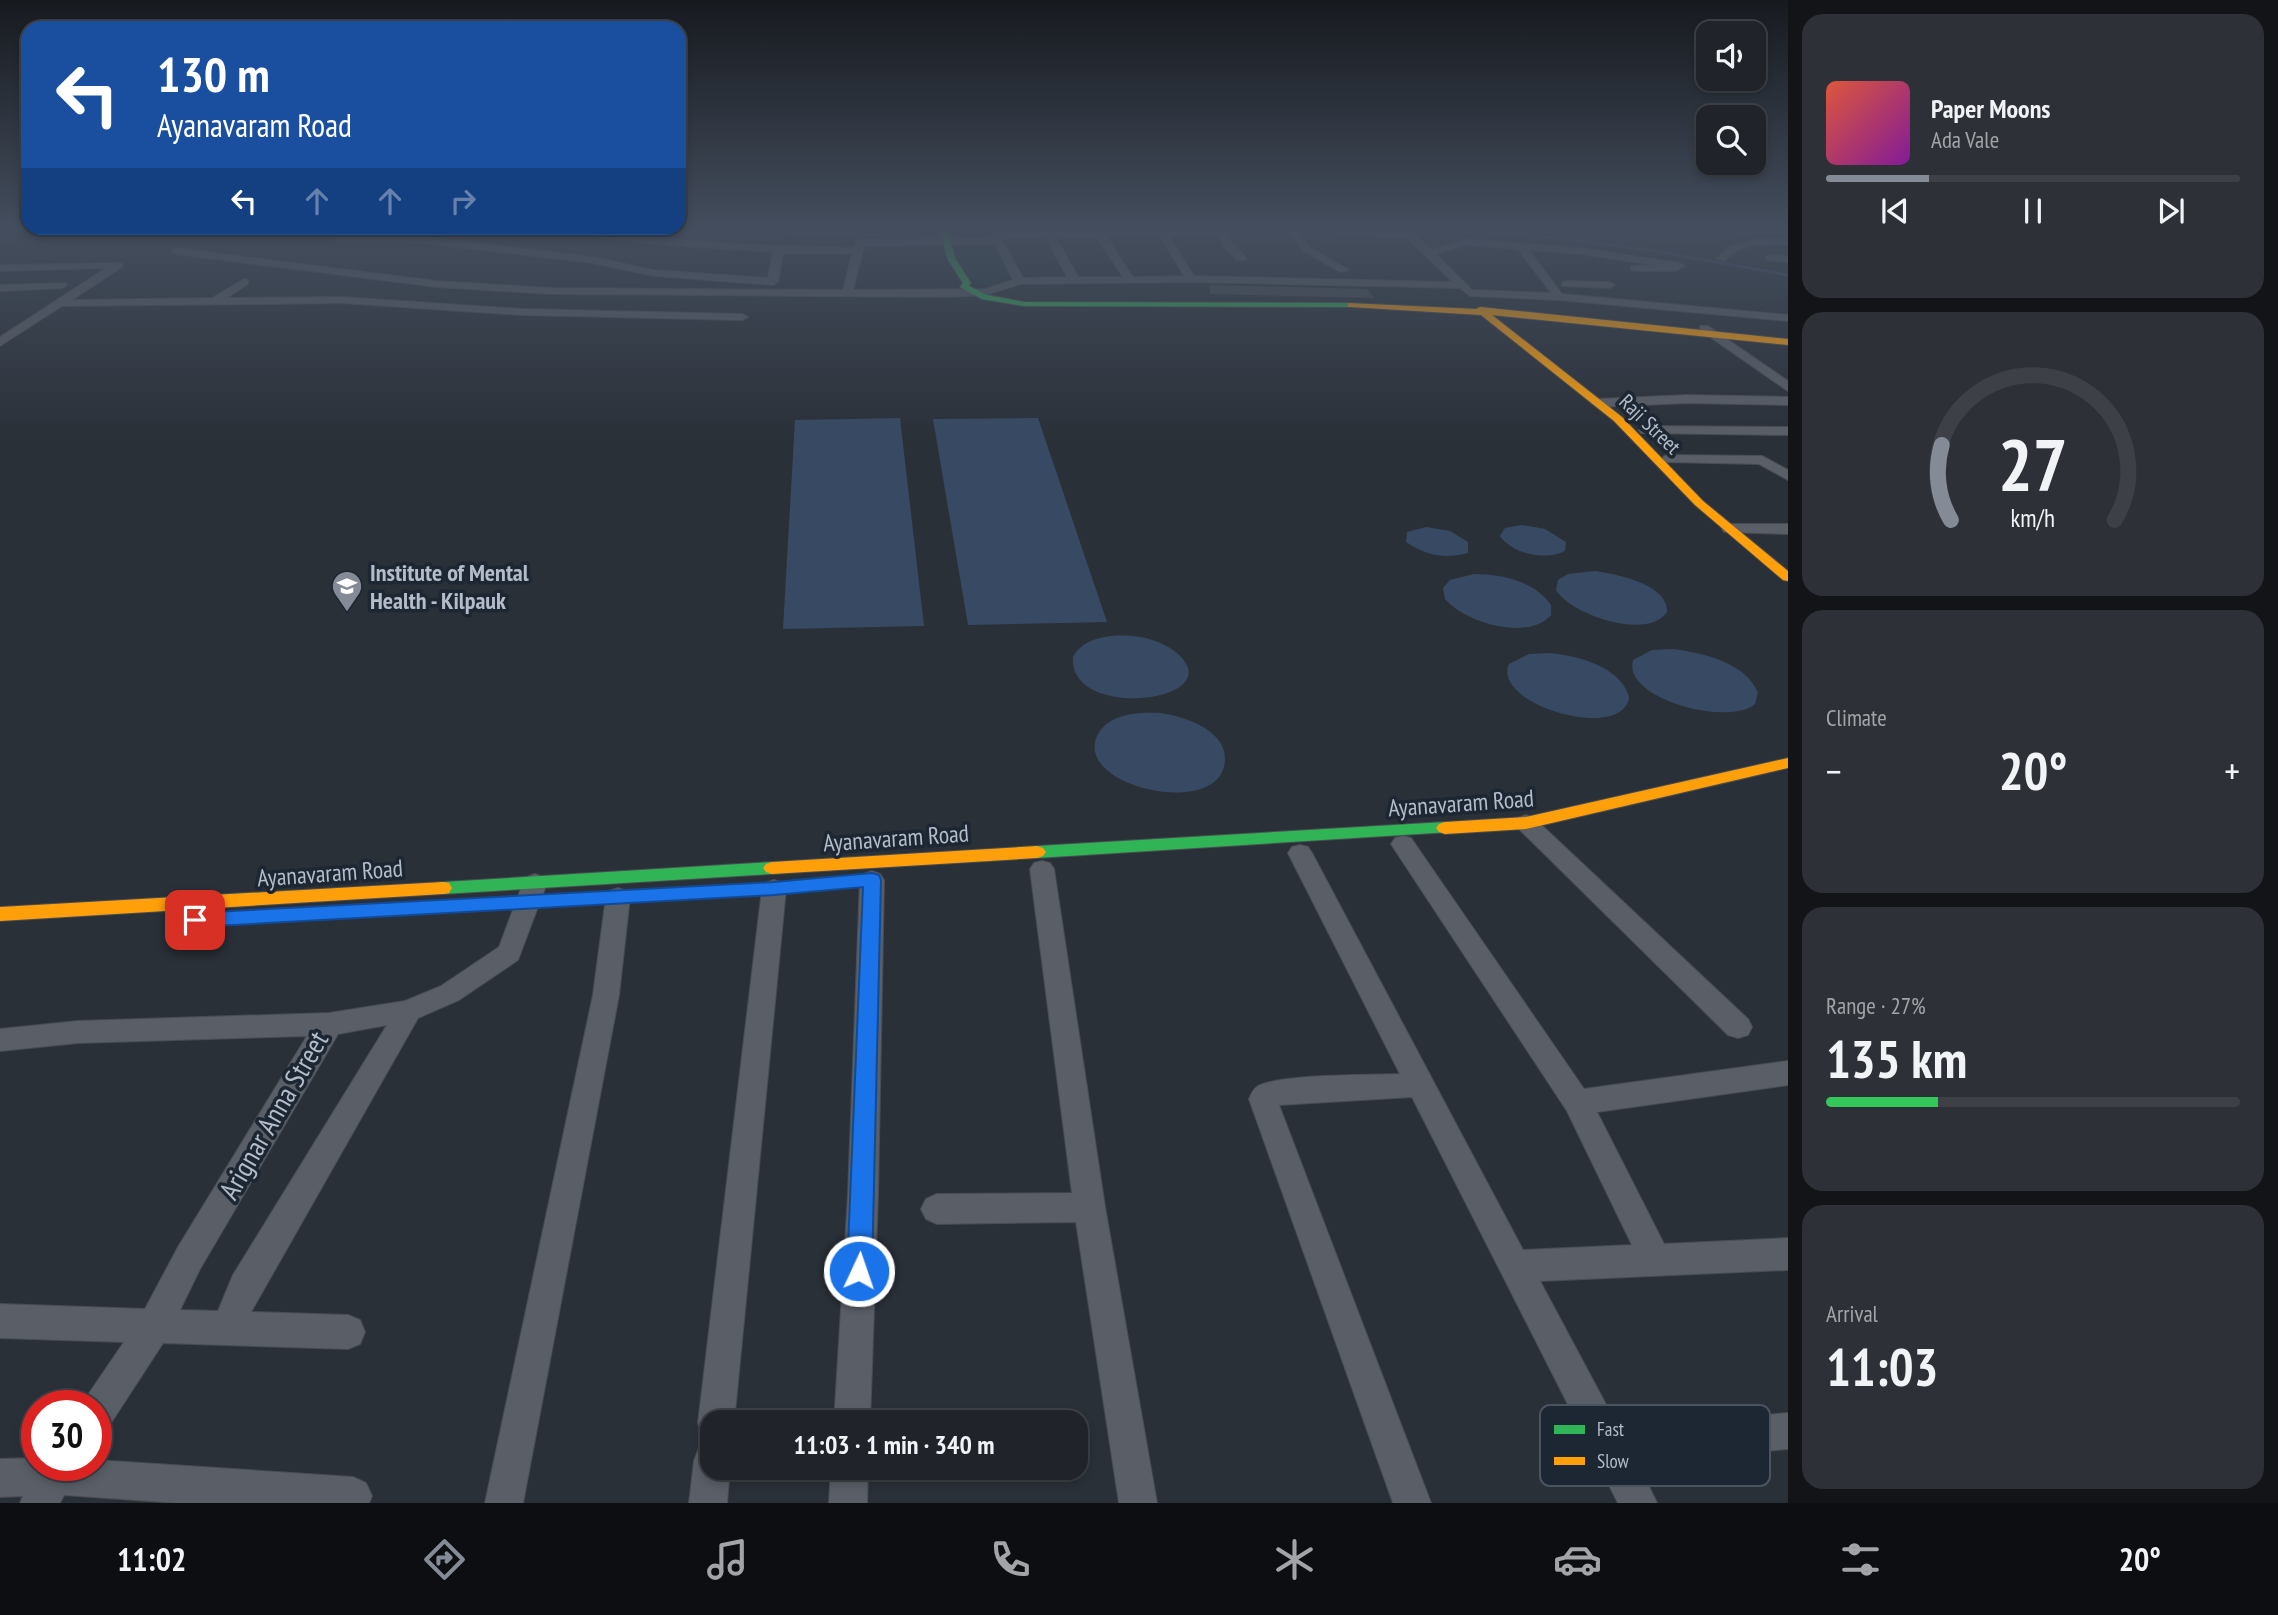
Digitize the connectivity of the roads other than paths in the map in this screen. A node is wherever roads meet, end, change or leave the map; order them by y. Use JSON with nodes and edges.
{"nodes":[{"id":1,"x":58,"y":298,"type":"edge"},
{"id":2,"x":219,"y":298,"type":"edge"},
{"id":3,"x":1020,"y":298,"type":"edge"},
{"id":4,"x":1421,"y":298,"type":"edge"},
{"id":5,"x":1474,"y":298,"type":"edge"},
{"id":6,"x":1544,"y":298,"type":"edge"},
{"id":7,"x":1571,"y":298,"type":"edge"},
{"id":8,"x":0,"y":300,"type":"edge"},
{"id":9,"x":216,"y":300,"type":"junction"},
{"id":10,"x":53,"y":301,"type":"junction"},
{"id":11,"x":1479,"y":303,"type":"junction"},
{"id":12,"x":742,"y":317,"type":"dead end"},
{"id":13,"x":1788,"y":318,"type":"edge"},
{"id":14,"x":1707,"y":331,"type":"junction"},
{"id":15,"x":1788,"y":339,"type":"edge"},
{"id":16,"x":0,"y":342,"type":"edge"},
{"id":17,"x":1540,"y":351,"type":"junction"},
{"id":18,"x":1768,"y":373,"type":"junction"},
{"id":19,"x":1788,"y":373,"type":"edge"},
{"id":20,"x":1788,"y":387,"type":"edge"},
{"id":21,"x":1788,"y":401,"type":"edge"},
{"id":22,"x":1598,"y":403,"type":"junction"},
{"id":23,"x":1618,"y":403,"type":"junction"},
{"id":24,"x":1646,"y":430,"type":"junction"},
{"id":25,"x":1788,"y":431,"type":"edge"},
{"id":26,"x":1669,"y":458,"type":"junction"},
{"id":27,"x":1788,"y":477,"type":"edge"},
{"id":28,"x":1788,"y":528,"type":"edge"},
{"id":29,"x":1738,"y":529,"type":"junction"},
{"id":30,"x":1788,"y":564,"type":"edge"},
{"id":31,"x":1788,"y":577,"type":"edge"},
{"id":32,"x":1788,"y":763,"type":"edge"},
{"id":33,"x":1788,"y":778,"type":"edge"},
{"id":34,"x":1532,"y":829,"type":"junction"},
{"id":35,"x":1403,"y":844,"type":"junction"},
{"id":36,"x":1300,"y":853,"type":"junction"},
{"id":37,"x":1176,"y":860,"type":"dead end"},
{"id":38,"x":1042,"y":869,"type":"dead end"},
{"id":39,"x":873,"y":880,"type":"dead end"},
{"id":40,"x":774,"y":889,"type":"dead end"},
{"id":41,"x":618,"y":897,"type":"dead end"},
{"id":42,"x":531,"y":898,"type":"junction"},
{"id":43,"x":0,"y":914,"type":"edge"},
{"id":44,"x":111,"y":924,"type":"dead end"},
{"id":45,"x":0,"y":930,"type":"edge"},
{"id":46,"x":408,"y":1011,"type":"junction"},
{"id":47,"x":330,"y":1024,"type":"junction"},
{"id":48,"x":1738,"y":1027,"type":"dead end"},
{"id":49,"x":1,"y":1043,"type":"edge"},
{"id":50,"x":1788,"y":1073,"type":"edge"},
{"id":51,"x":1420,"y":1086,"type":"junction"},
{"id":52,"x":1577,"y":1102,"type":"junction"},
{"id":53,"x":1089,"y":1206,"type":"junction"},
{"id":54,"x":937,"y":1209,"type":"dead end"},
{"id":55,"x":1788,"y":1254,"type":"edge"},
{"id":56,"x":1655,"y":1259,"type":"junction"},
{"id":57,"x":1517,"y":1266,"type":"junction"},
{"id":58,"x":0,"y":1321,"type":"edge"},
{"id":59,"x":154,"y":1327,"type":"junction"},
{"id":60,"x":228,"y":1328,"type":"junction"},
{"id":61,"x":348,"y":1332,"type":"dead end"},
{"id":62,"x":112,"y":1390,"type":"edge"},
{"id":63,"x":1587,"y":1405,"type":"edge"},
{"id":64,"x":717,"y":1410,"type":"edge"},
{"id":65,"x":853,"y":1410,"type":"edge"},
{"id":66,"x":1788,"y":1431,"type":"edge"},
{"id":67,"x":1770,"y":1432,"type":"edge"},
{"id":68,"x":0,"y":1478,"type":"edge"},
{"id":69,"x":21,"y":1479,"type":"edge"},
{"id":70,"x":710,"y":1480,"type":"edge"},
{"id":71,"x":849,"y":1480,"type":"edge"},
{"id":72,"x":52,"y":1481,"type":"edge"},
{"id":73,"x":1629,"y":1486,"type":"edge"},
{"id":74,"x":354,"y":1496,"type":"dead end"},
{"id":75,"x":504,"y":1503,"type":"edge"},
{"id":76,"x":708,"y":1503,"type":"edge"},
{"id":77,"x":848,"y":1503,"type":"edge"},
{"id":78,"x":1138,"y":1503,"type":"edge"},
{"id":79,"x":1412,"y":1503,"type":"edge"},
{"id":80,"x":1638,"y":1503,"type":"edge"}],
"edges":[{"from":1,"to":10,"type":"street"},
{"from":2,"to":9,"type":"street"},
{"from":3,"to":11,"type":"street"},
{"from":4,"to":11,"type":"street"},
{"from":5,"to":11,"type":"street"},
{"from":6,"to":11,"type":"street"},
{"from":7,"to":13,"type":"street"},
{"from":8,"to":10,"type":"street"},
{"from":9,"to":10,"type":"street"},
{"from":9,"to":12,"type":"street"},
{"from":10,"to":16,"type":"street"},
{"from":11,"to":14,"type":"street"},
{"from":11,"to":17,"type":"street","name":"Raji Street"},
{"from":14,"to":15,"type":"street"},
{"from":14,"to":18,"type":"street"},
{"from":17,"to":22,"type":"street","name":"Raji Street"},
{"from":17,"to":23,"type":"street","name":"Raji Street"},
{"from":18,"to":19,"type":"street"},
{"from":18,"to":20,"type":"street"},
{"from":21,"to":23,"type":"street"},
{"from":22,"to":23,"type":"street"},
{"from":22,"to":29,"type":"street","name":"Raji Street"},
{"from":23,"to":24,"type":"street","name":"Raji Street"},
{"from":24,"to":25,"type":"street"},
{"from":24,"to":26,"type":"street","name":"Raji Street"},
{"from":26,"to":27,"type":"street"},
{"from":26,"to":29,"type":"street","name":"Raji Street"},
{"from":28,"to":29,"type":"street"},
{"from":29,"to":30,"type":"street","name":"Raji Street"},
{"from":29,"to":31,"type":"street","name":"Raji Street"},
{"from":32,"to":34,"type":"street","name":"Ayanavaram Road"},
{"from":33,"to":34,"type":"street","name":"Ayanavaram Road"},
{"from":34,"to":35,"type":"street","name":"Ayanavaram Road"},
{"from":34,"to":42,"type":"street","name":"Ayanavaram Road"},
{"from":34,"to":48,"type":"street"},
{"from":35,"to":36,"type":"street","name":"Ayanavaram Road"},
{"from":35,"to":52,"type":"street"},
{"from":36,"to":37,"type":"street","name":"Ayanavaram Road"},
{"from":36,"to":51,"type":"street"},
{"from":38,"to":53,"type":"street"},
{"from":39,"to":65,"type":"street"},
{"from":40,"to":64,"type":"street"},
{"from":41,"to":75,"type":"street"},
{"from":42,"to":43,"type":"street","name":"Ayanavaram Road"},
{"from":42,"to":46,"type":"street"},
{"from":44,"to":45,"type":"street"},
{"from":46,"to":47,"type":"street"},
{"from":46,"to":60,"type":"street"},
{"from":47,"to":49,"type":"street","name":"Arignar Anna Street"},
{"from":47,"to":59,"type":"street","name":"Arignar Anna Street"},
{"from":50,"to":52,"type":"street"},
{"from":51,"to":57,"type":"street"},
{"from":51,"to":79,"type":"street"},
{"from":52,"to":56,"type":"street"},
{"from":53,"to":54,"type":"street"},
{"from":53,"to":78,"type":"street"},
{"from":55,"to":56,"type":"street"},
{"from":56,"to":57,"type":"street"},
{"from":57,"to":63,"type":"street"},
{"from":58,"to":59,"type":"street"},
{"from":59,"to":60,"type":"street"},
{"from":59,"to":62,"type":"street","name":"Arignar Anna Street"},
{"from":60,"to":61,"type":"street"},
{"from":66,"to":67,"type":"street"},
{"from":68,"to":69,"type":"street"},
{"from":70,"to":76,"type":"street"},
{"from":71,"to":77,"type":"street"},
{"from":72,"to":74,"type":"street"},
{"from":73,"to":80,"type":"street"}]}
